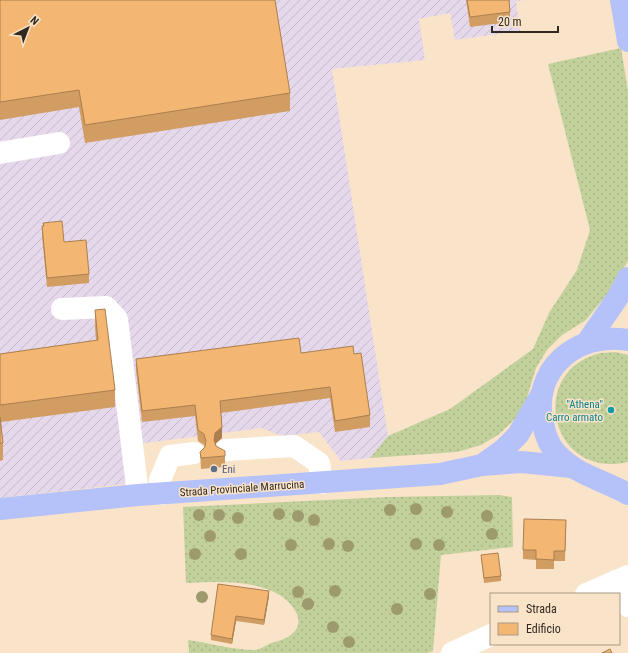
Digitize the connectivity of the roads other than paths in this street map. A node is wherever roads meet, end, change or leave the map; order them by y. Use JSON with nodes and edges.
{"nodes":[{"id":1,"x":621,"y":0,"type":"edge"},
{"id":2,"x":628,"y":41,"type":"edge"},
{"id":3,"x":59,"y":143,"type":"dead end"},
{"id":4,"x":0,"y":153,"type":"edge"},
{"id":5,"x":628,"y":278,"type":"edge"},
{"id":6,"x":62,"y":309,"type":"dead end"},
{"id":7,"x":628,"y":340,"type":"edge"},
{"id":8,"x":588,"y":341,"type":"junction"},
{"id":9,"x":542,"y":393,"type":"junction"},
{"id":10,"x":226,"y":450,"type":"edge"},
{"id":11,"x":194,"y":452,"type":"dead end"},
{"id":12,"x":482,"y":465,"type":"junction"},
{"id":13,"x":571,"y":467,"type":"junction"},
{"id":14,"x":322,"y":483,"type":"junction"},
{"id":15,"x":627,"y":490,"type":"edge"},
{"id":16,"x":161,"y":494,"type":"junction"},
{"id":17,"x":138,"y":495,"type":"junction"},
{"id":18,"x":0,"y":509,"type":"edge"},
{"id":19,"x":624,"y":575,"type":"edge"},
{"id":20,"x":588,"y":593,"type":"edge"},
{"id":21,"x":628,"y":606,"type":"edge"},
{"id":22,"x":490,"y":636,"type":"edge"},
{"id":23,"x":452,"y":653,"type":"edge"}],
"edges":[{"from":1,"to":2,"type":"main road"},
{"from":3,"to":4,"type":"street"},
{"from":5,"to":8,"type":"main road"},
{"from":6,"to":17,"type":"street"},
{"from":7,"to":8,"type":"main road"},
{"from":8,"to":9,"type":"main road"},
{"from":9,"to":12,"type":"main road","name":"Strada Provinciale Marrucina"},
{"from":9,"to":13,"type":"main road"},
{"from":10,"to":14,"type":"street"},
{"from":11,"to":16,"type":"street"},
{"from":12,"to":13,"type":"main road","name":"Strada Provinciale Marrucina"},
{"from":12,"to":14,"type":"main road","name":"Strada Provinciale Marrucina"},
{"from":13,"to":15,"type":"main road"},
{"from":14,"to":16,"type":"main road","name":"Strada Provinciale Marrucina"},
{"from":16,"to":17,"type":"main road","name":"Strada Provinciale Marrucina"},
{"from":17,"to":18,"type":"main road","name":"Strada Provinciale Marrucina"},
{"from":19,"to":20,"type":"street"},
{"from":19,"to":21,"type":"street"},
{"from":22,"to":23,"type":"street"}]}
